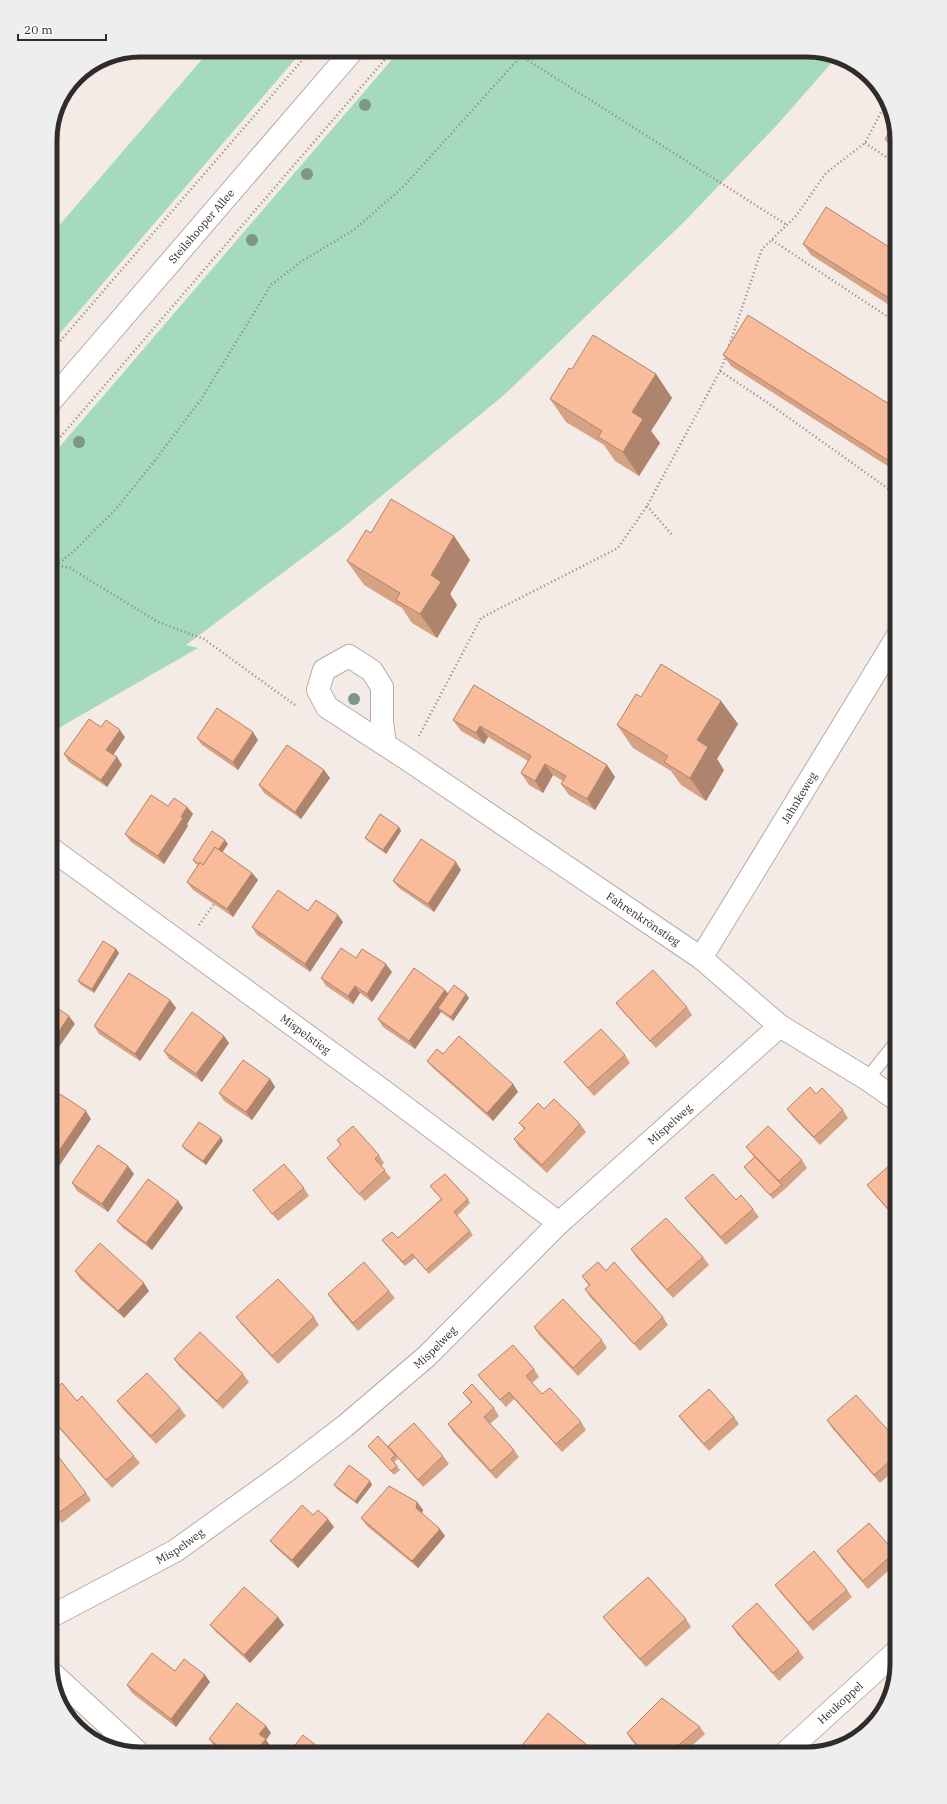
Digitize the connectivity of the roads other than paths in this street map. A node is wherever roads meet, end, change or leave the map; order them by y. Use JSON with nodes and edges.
{"nodes":[{"id":1,"x":347,"y":57,"type":"edge"},
{"id":2,"x":57,"y":394,"type":"edge"},
{"id":3,"x":890,"y":649,"type":"edge"},
{"id":4,"x":385,"y":744,"type":"junction"},
{"id":5,"x":57,"y":853,"type":"edge"},
{"id":6,"x":701,"y":958,"type":"junction"},
{"id":7,"x":780,"y":1026,"type":"junction"},
{"id":8,"x":890,"y":1051,"type":"edge"},
{"id":9,"x":867,"y":1079,"type":"junction"},
{"id":10,"x":890,"y":1095,"type":"edge"},
{"id":11,"x":559,"y":1223,"type":"junction"},
{"id":12,"x":57,"y":1613,"type":"edge"},
{"id":13,"x":890,"y":1656,"type":"edge"},
{"id":14,"x":59,"y":1680,"type":"edge"},
{"id":15,"x":126,"y":1745,"type":"edge"},
{"id":16,"x":792,"y":1747,"type":"edge"}],
"edges":[{"from":1,"to":2,"type":"street","name":"Steilshooper Allee"},
{"from":3,"to":6,"type":"street","name":"Jahnkeweg"},
{"from":4,"to":4,"type":"street","name":"Fahrenkrönstieg"},
{"from":4,"to":6,"type":"street","name":"Fahrenkrönstieg"},
{"from":5,"to":11,"type":"street","name":"Mispelstieg"},
{"from":6,"to":7,"type":"street","name":"Fahrenkrönstieg"},
{"from":7,"to":9,"type":"street","name":"Fahrenkrönstieg"},
{"from":7,"to":11,"type":"street","name":"Mispelweg"},
{"from":8,"to":9,"type":"lane"},
{"from":9,"to":10,"type":"street","name":"Fahrenkrönstieg"},
{"from":11,"to":12,"type":"street","name":"Mispelweg"},
{"from":13,"to":16,"type":"street","name":"Heukoppel"},
{"from":14,"to":15,"type":"street"}]}
